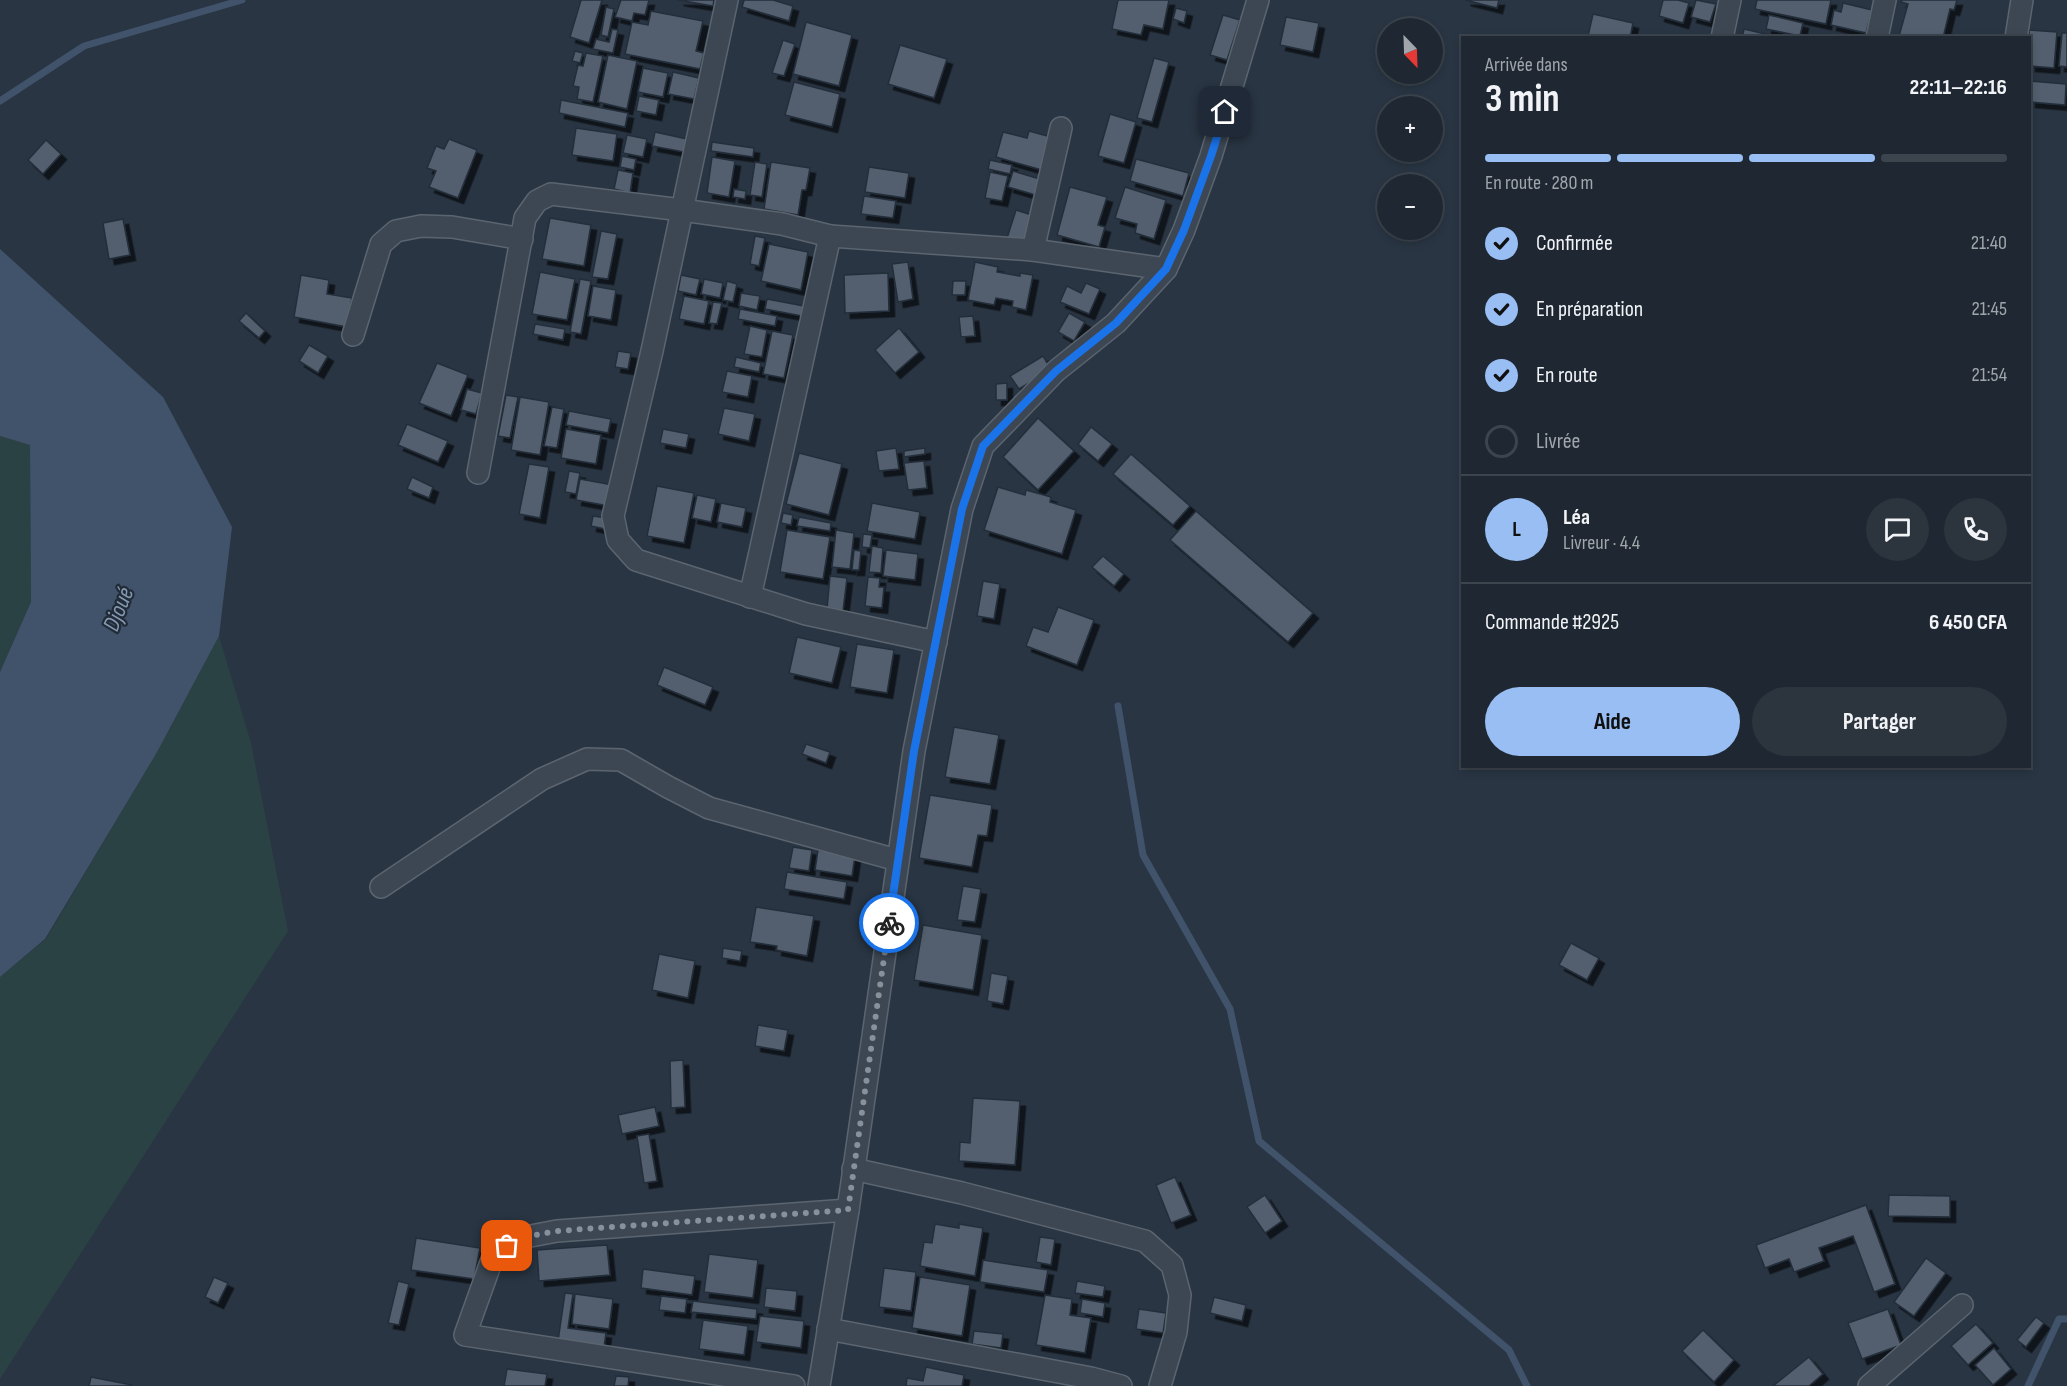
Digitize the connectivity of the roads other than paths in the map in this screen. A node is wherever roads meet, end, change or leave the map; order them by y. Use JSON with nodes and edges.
{"nodes":[{"id":1,"x":727,"y":0,"type":"edge"},
{"id":2,"x":1258,"y":0,"type":"edge"},
{"id":3,"x":1730,"y":0,"type":"edge"},
{"id":4,"x":1885,"y":0,"type":"edge"},
{"id":5,"x":2022,"y":0,"type":"edge"},
{"id":6,"x":1722,"y":36,"type":"edge"},
{"id":7,"x":1877,"y":36,"type":"edge"},
{"id":8,"x":2016,"y":36,"type":"edge"},
{"id":9,"x":1061,"y":128,"type":"dead end"},
{"id":10,"x":682,"y":210,"type":"junction"},
{"id":11,"x":831,"y":236,"type":"junction"},
{"id":12,"x":522,"y":239,"type":"junction"},
{"id":13,"x":1033,"y":250,"type":"junction"},
{"id":14,"x":1166,"y":269,"type":"junction"},
{"id":15,"x":353,"y":335,"type":"dead end"},
{"id":16,"x":478,"y":473,"type":"dead end"},
{"id":17,"x":750,"y":597,"type":"junction"},
{"id":18,"x":936,"y":642,"type":"junction"},
{"id":19,"x":897,"y":860,"type":"junction"},
{"id":20,"x":381,"y":887,"type":"dead end"},
{"id":21,"x":853,"y":1169,"type":"junction"},
{"id":22,"x":848,"y":1210,"type":"junction"},
{"id":23,"x":1962,"y":1305,"type":"dead end"},
{"id":24,"x":828,"y":1329,"type":"junction"},
{"id":25,"x":794,"y":1386,"type":"edge"},
{"id":26,"x":819,"y":1386,"type":"edge"},
{"id":27,"x":1121,"y":1386,"type":"edge"},
{"id":28,"x":1160,"y":1386,"type":"edge"},
{"id":29,"x":1869,"y":1386,"type":"edge"}],
"edges":[{"from":1,"to":10,"type":"street"},
{"from":2,"to":14,"type":"street"},
{"from":3,"to":6,"type":"street"},
{"from":4,"to":7,"type":"street"},
{"from":5,"to":8,"type":"street"},
{"from":9,"to":13,"type":"street"},
{"from":10,"to":11,"type":"street"},
{"from":10,"to":12,"type":"street"},
{"from":10,"to":17,"type":"street"},
{"from":11,"to":13,"type":"street"},
{"from":11,"to":17,"type":"street"},
{"from":12,"to":15,"type":"street"},
{"from":12,"to":16,"type":"street"},
{"from":13,"to":14,"type":"street"},
{"from":14,"to":18,"type":"street"},
{"from":17,"to":18,"type":"street"},
{"from":18,"to":19,"type":"street"},
{"from":19,"to":20,"type":"street"},
{"from":19,"to":21,"type":"street"},
{"from":21,"to":22,"type":"street"},
{"from":21,"to":28,"type":"street"},
{"from":22,"to":24,"type":"street"},
{"from":22,"to":25,"type":"street"},
{"from":23,"to":29,"type":"street"},
{"from":24,"to":26,"type":"street"},
{"from":24,"to":27,"type":"street"}]}
